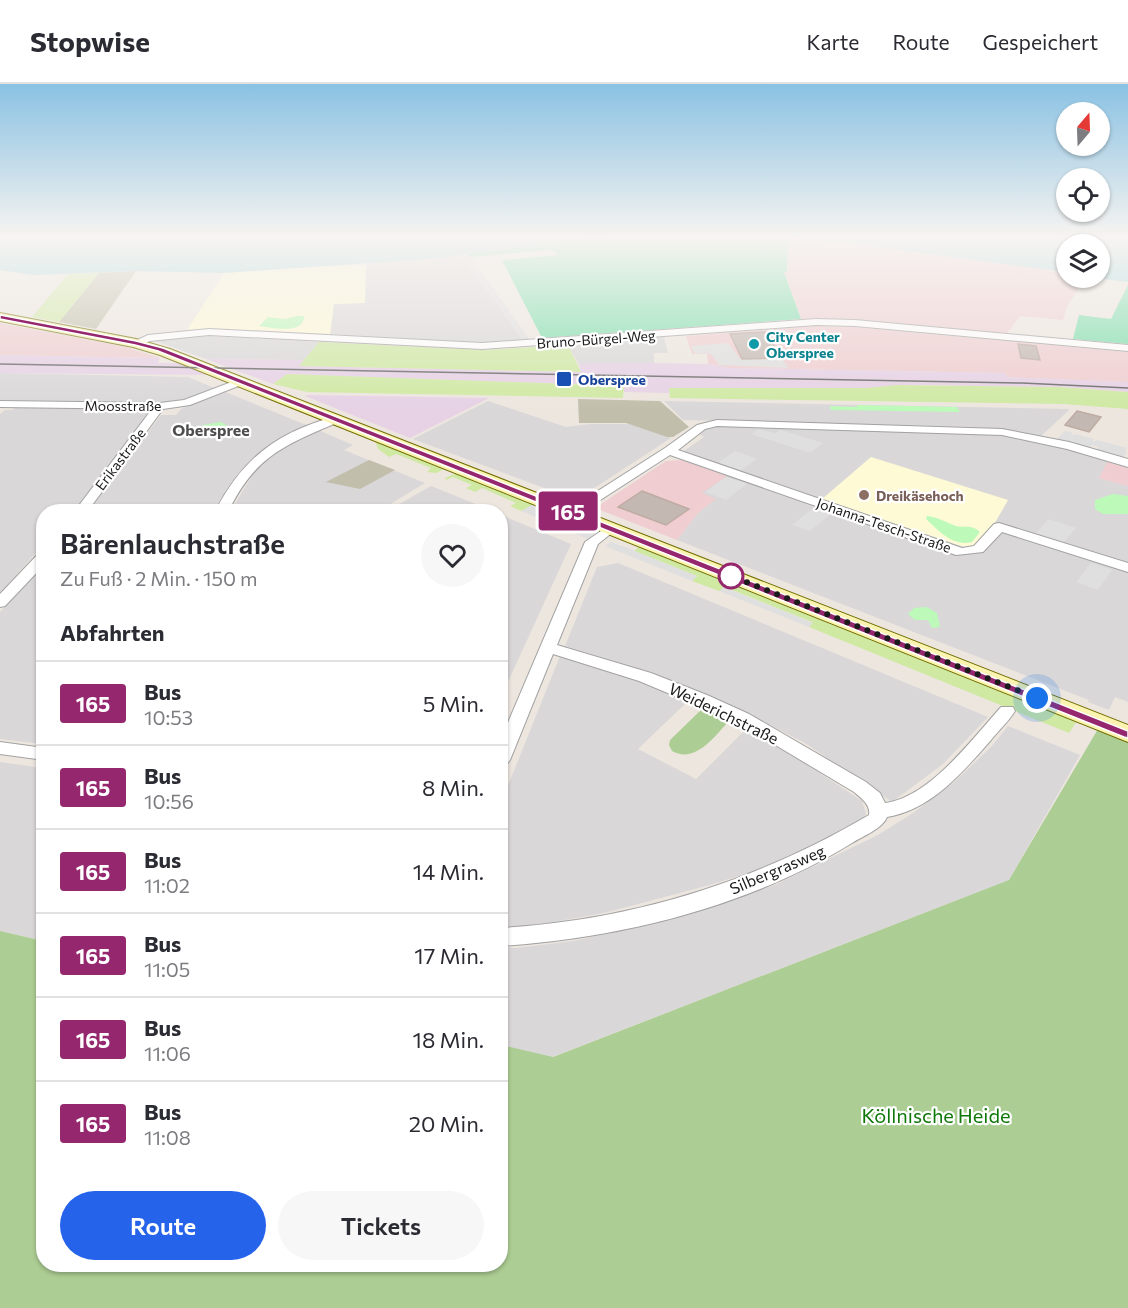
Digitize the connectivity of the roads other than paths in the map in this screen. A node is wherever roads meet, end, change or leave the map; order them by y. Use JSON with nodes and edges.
{"nodes":[{"id":1,"x":0,"y":317,"type":"edge"},
{"id":2,"x":136,"y":343,"type":"junction"},
{"id":3,"x":1128,"y":348,"type":"edge"},
{"id":4,"x":242,"y":381,"type":"junction"},
{"id":5,"x":2,"y":406,"type":"edge"},
{"id":6,"x":160,"y":406,"type":"junction"},
{"id":7,"x":337,"y":418,"type":"junction"},
{"id":8,"x":669,"y":451,"type":"junction"},
{"id":9,"x":1128,"y":463,"type":"edge"},
{"id":10,"x":86,"y":504,"type":"edge"},
{"id":11,"x":226,"y":504,"type":"edge"},
{"id":12,"x":572,"y":512,"type":"junction"},
{"id":13,"x":611,"y":528,"type":"junction"},
{"id":14,"x":36,"y":565,"type":"edge"},
{"id":15,"x":1128,"y":568,"type":"edge"},
{"id":16,"x":0,"y":603,"type":"edge"},
{"id":17,"x":550,"y":648,"type":"junction"},
{"id":18,"x":1007,"y":711,"type":"dead end"},
{"id":19,"x":1128,"y":734,"type":"edge"},
{"id":20,"x":508,"y":744,"type":"edge"},
{"id":21,"x":0,"y":748,"type":"edge"},
{"id":22,"x":36,"y":753,"type":"edge"},
{"id":23,"x":879,"y":811,"type":"junction"},
{"id":24,"x":508,"y":937,"type":"edge"}],
"edges":[{"from":1,"to":2,"type":"main road"},
{"from":2,"to":3,"type":"street","name":"Bruno-Bürgel-Weg"},
{"from":2,"to":4,"type":"main road"},
{"from":4,"to":6,"type":"street","name":"Moosstraße"},
{"from":4,"to":7,"type":"main road"},
{"from":5,"to":6,"type":"street","name":"Moosstraße"},
{"from":6,"to":10,"type":"street","name":"Erikastraße"},
{"from":7,"to":11,"type":"street"},
{"from":7,"to":12,"type":"main road"},
{"from":8,"to":9,"type":"street"},
{"from":8,"to":12,"type":"street"},
{"from":8,"to":15,"type":"street","name":"Johanna-Tesch-Straße"},
{"from":12,"to":13,"type":"main road"},
{"from":13,"to":17,"type":"street"},
{"from":13,"to":19,"type":"main road"},
{"from":14,"to":16,"type":"street"},
{"from":17,"to":20,"type":"street"},
{"from":17,"to":23,"type":"street","name":"Weiderichstraße"},
{"from":18,"to":23,"type":"street"},
{"from":21,"to":22,"type":"street"},
{"from":23,"to":24,"type":"street","name":"Silbergrasweg"}]}
